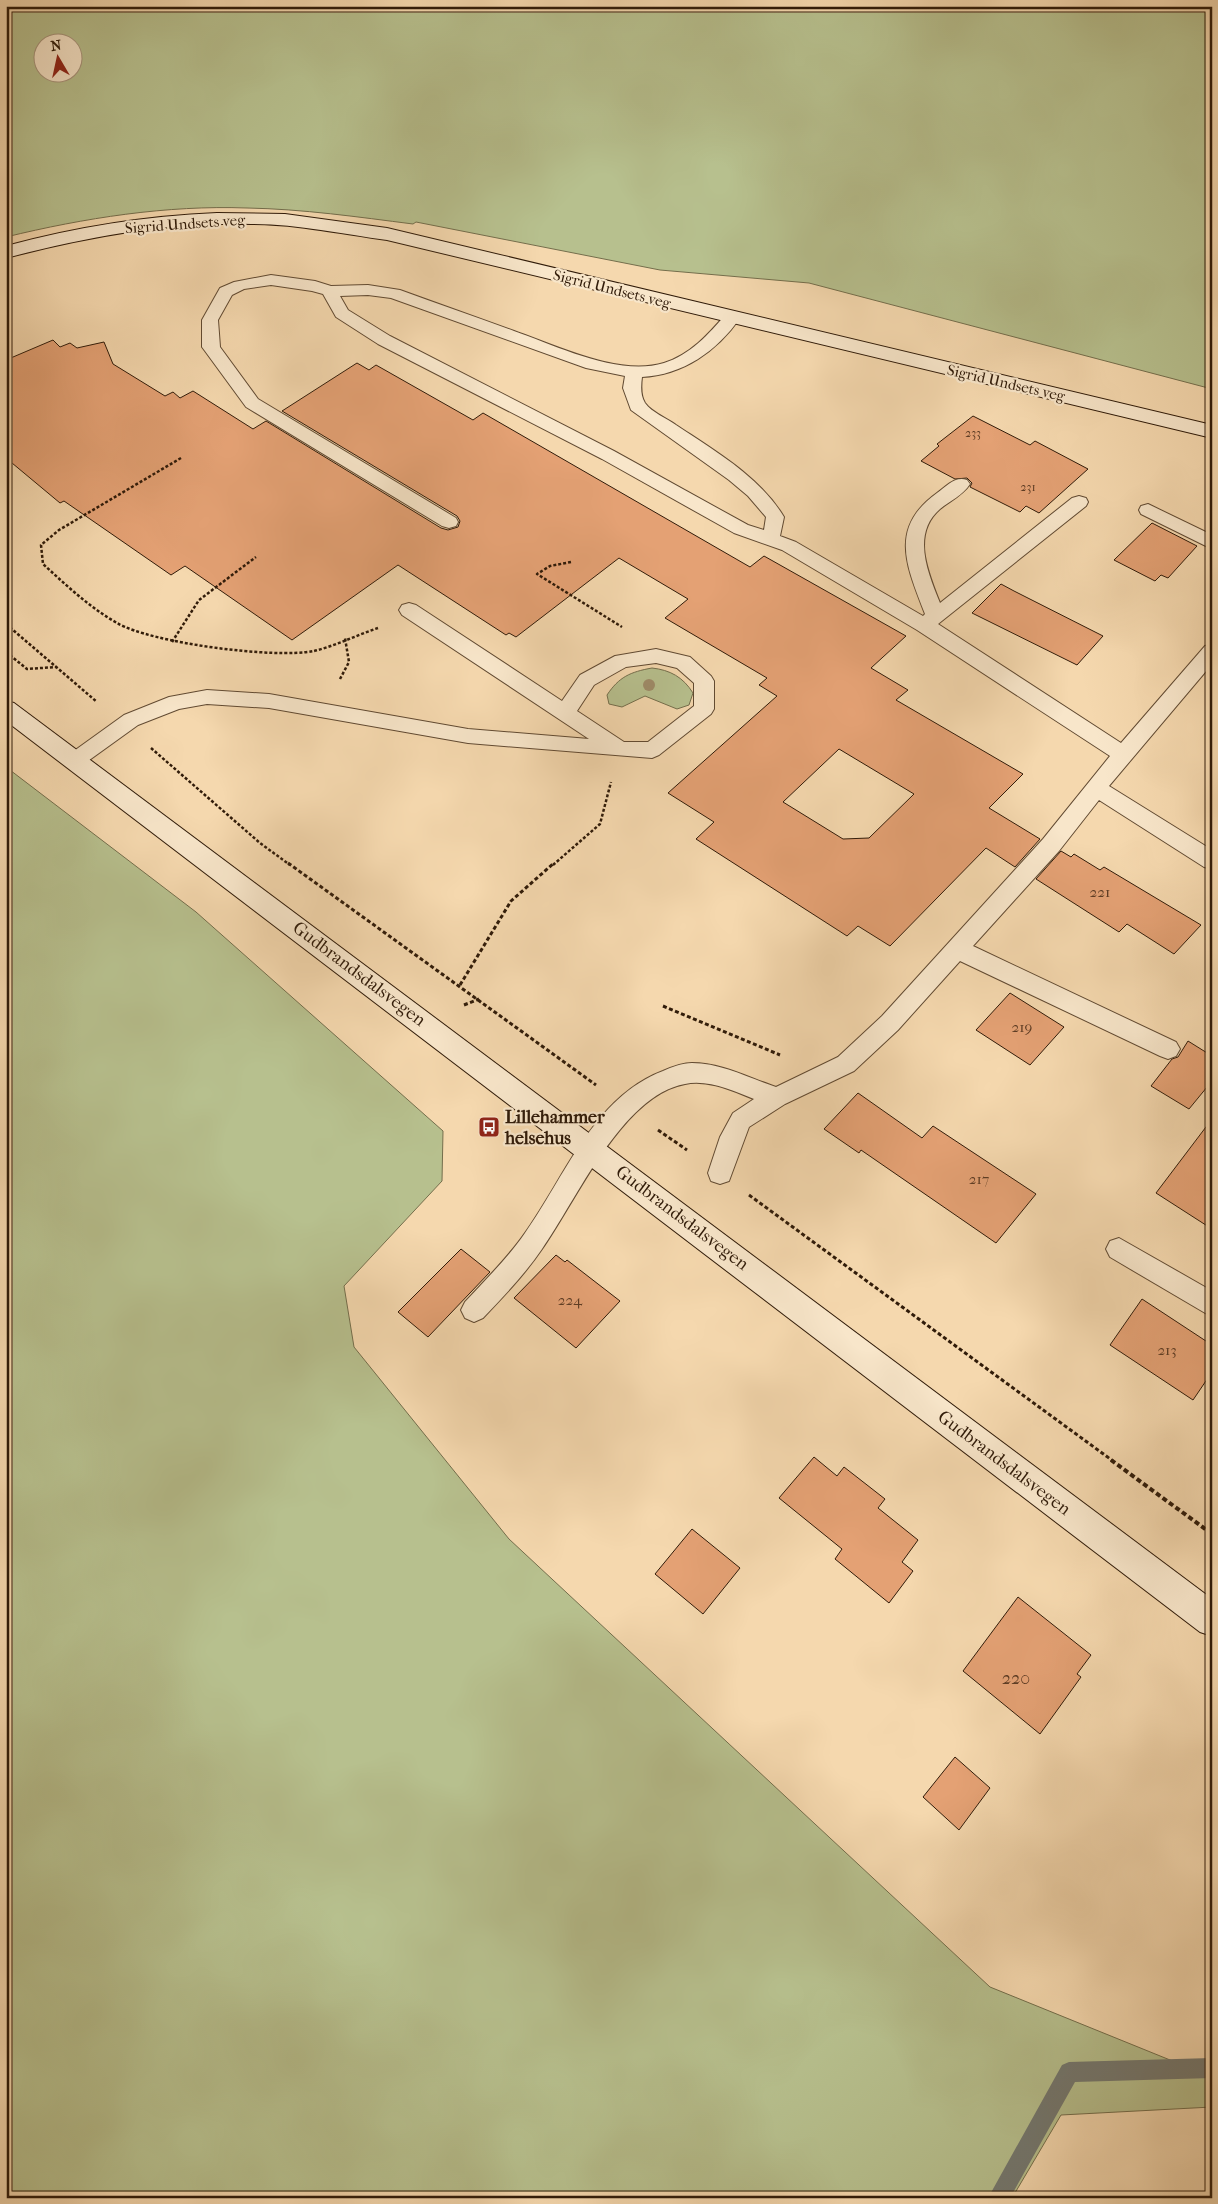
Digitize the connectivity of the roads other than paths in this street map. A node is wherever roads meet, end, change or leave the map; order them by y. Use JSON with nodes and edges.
{"nodes":[{"id":1,"x":6,"y":252,"type":"edge"},
{"id":2,"x":329,"y":291,"type":"junction"},
{"id":3,"x":732,"y":318,"type":"junction"},
{"id":4,"x":634,"y":373,"type":"junction"},
{"id":5,"x":1212,"y":432,"type":"edge"},
{"id":6,"x":961,"y":484,"type":"dead end"},
{"id":7,"x":1078,"y":502,"type":"dead end"},
{"id":8,"x":1148,"y":510,"type":"dead end"},
{"id":9,"x":449,"y":522,"type":"dead end"},
{"id":10,"x":770,"y":539,"type":"junction"},
{"id":11,"x":1212,"y":543,"type":"edge"},
{"id":12,"x":413,"y":613,"type":"road end"},
{"id":13,"x":929,"y":620,"type":"junction"},
{"id":14,"x":1212,"y":651,"type":"edge"},
{"id":15,"x":6,"y":710,"type":"edge"},
{"id":16,"x":565,"y":713,"type":"junction"},
{"id":17,"x":620,"y":749,"type":"junction"},
{"id":18,"x":1123,"y":754,"type":"junction"},
{"id":19,"x":74,"y":760,"type":"junction"},
{"id":20,"x":1096,"y":788,"type":"junction"},
{"id":21,"x":1212,"y":861,"type":"edge"},
{"id":22,"x":957,"y":949,"type":"junction"},
{"id":23,"x":1168,"y":1049,"type":"dead end"},
{"id":24,"x":777,"y":1097,"type":"junction"},
{"id":25,"x":592,"y":1150,"type":"junction"},
{"id":26,"x":720,"y":1173,"type":"dead end"},
{"id":27,"x":1120,"y":1249,"type":"dead end"},
{"id":28,"x":1212,"y":1305,"type":"edge"},
{"id":29,"x":474,"y":1310,"type":"dead end"},
{"id":30,"x":1212,"y":1620,"type":"edge"}],
"edges":[{"from":1,"to":3,"type":"street","name":"Sigrid Undsets veg"},
{"from":2,"to":4,"type":"lane"},
{"from":2,"to":9,"type":"lane"},
{"from":2,"to":10,"type":"lane"},
{"from":3,"to":4,"type":"lane"},
{"from":3,"to":5,"type":"street","name":"Sigrid Undsets veg"},
{"from":4,"to":10,"type":"lane"},
{"from":6,"to":13,"type":"lane"},
{"from":7,"to":13,"type":"lane"},
{"from":8,"to":11,"type":"lane"},
{"from":10,"to":13,"type":"lane"},
{"from":12,"to":16,"type":"lane"},
{"from":13,"to":18,"type":"lane"},
{"from":14,"to":18,"type":"lane"},
{"from":15,"to":19,"type":"street","name":"Gudbrandsdalsvegen"},
{"from":16,"to":17,"type":"lane"},
{"from":16,"to":17,"type":"lane"},
{"from":17,"to":19,"type":"lane"},
{"from":18,"to":20,"type":"lane"},
{"from":19,"to":25,"type":"street","name":"Gudbrandsdalsvegen"},
{"from":20,"to":21,"type":"lane"},
{"from":20,"to":22,"type":"lane"},
{"from":22,"to":23,"type":"lane"},
{"from":22,"to":24,"type":"lane"},
{"from":24,"to":25,"type":"lane"},
{"from":24,"to":26,"type":"lane"},
{"from":25,"to":29,"type":"lane"},
{"from":25,"to":30,"type":"street","name":"Gudbrandsdalsvegen"},
{"from":27,"to":28,"type":"lane"}]}
